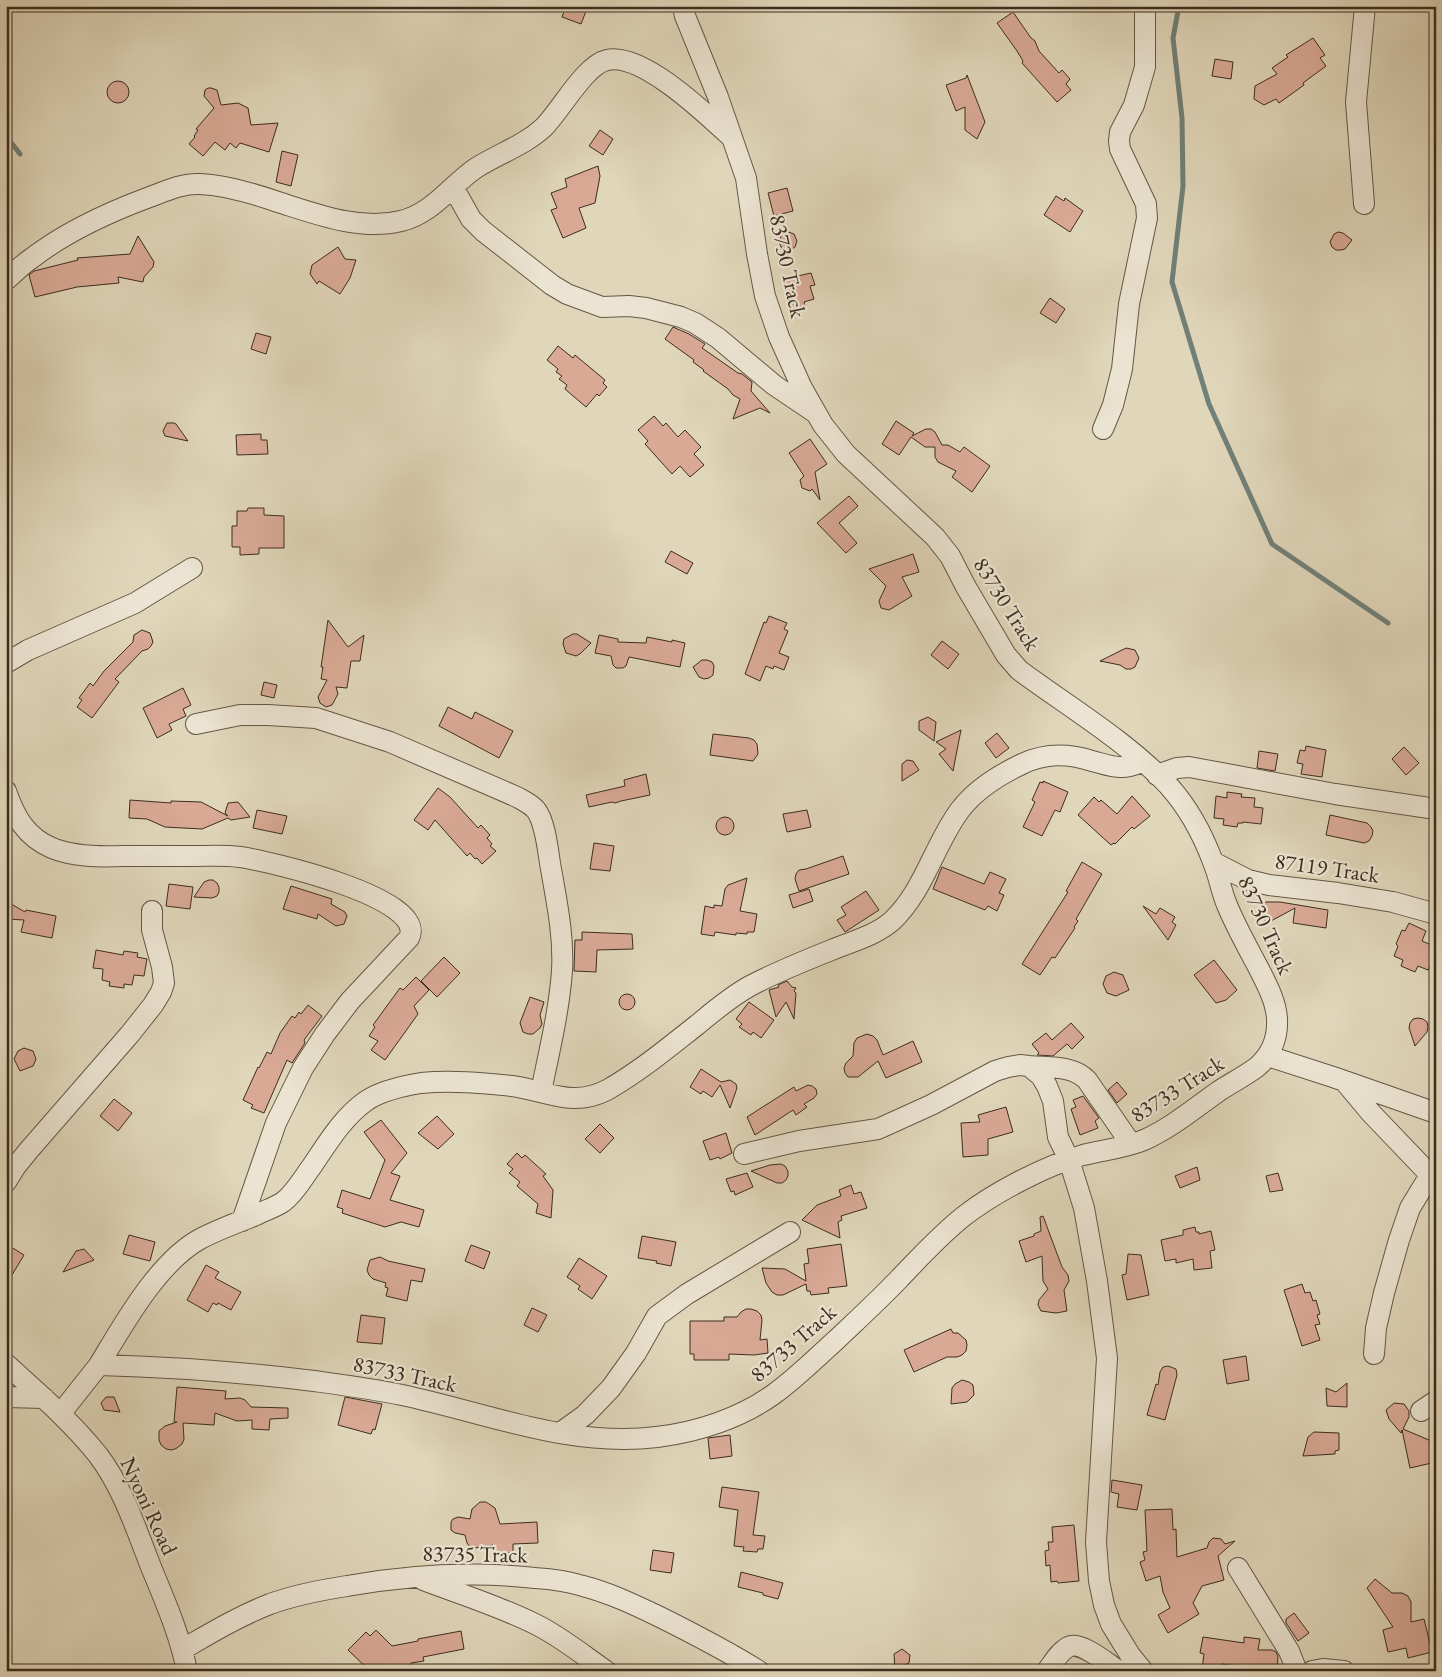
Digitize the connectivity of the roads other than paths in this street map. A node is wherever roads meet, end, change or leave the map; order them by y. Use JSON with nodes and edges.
{"nodes":[{"id":1,"x":683,"y":6,"type":"edge"},
{"id":2,"x":1145,"y":6,"type":"edge"},
{"id":3,"x":1365,"y":6,"type":"edge"},
{"id":4,"x":733,"y":138,"type":"junction"},
{"id":5,"x":453,"y":187,"type":"junction"},
{"id":6,"x":1364,"y":204,"type":"dead end"},
{"id":7,"x":6,"y":280,"type":"edge"},
{"id":8,"x":817,"y":415,"type":"junction"},
{"id":9,"x":1102,"y":429,"type":"dead end"},
{"id":10,"x":192,"y":568,"type":"dead end"},
{"id":11,"x":6,"y":663,"type":"edge"},
{"id":12,"x":196,"y":724,"type":"dead end"},
{"id":13,"x":1142,"y":762,"type":"junction"},
{"id":14,"x":1157,"y":775,"type":"junction"},
{"id":15,"x":6,"y":791,"type":"edge"},
{"id":16,"x":1436,"y":809,"type":"edge"},
{"id":17,"x":1213,"y":862,"type":"junction"},
{"id":18,"x":152,"y":911,"type":"dead end"},
{"id":19,"x":1436,"y":914,"type":"edge"},
{"id":20,"x":1268,"y":1056,"type":"junction"},
{"id":21,"x":1029,"y":1066,"type":"junction"},
{"id":22,"x":1346,"y":1082,"type":"junction"},
{"id":23,"x":542,"y":1092,"type":"junction"},
{"id":24,"x":1436,"y":1113,"type":"edge"},
{"id":25,"x":1131,"y":1144,"type":"junction"},
{"id":26,"x":744,"y":1154,"type":"dead end"},
{"id":27,"x":1069,"y":1160,"type":"junction"},
{"id":28,"x":1433,"y":1178,"type":"edge"},
{"id":29,"x":6,"y":1182,"type":"edge"},
{"id":30,"x":242,"y":1221,"type":"junction"},
{"id":31,"x":790,"y":1232,"type":"dead end"},
{"id":32,"x":1374,"y":1354,"type":"dead end"},
{"id":33,"x":6,"y":1364,"type":"edge"},
{"id":34,"x":99,"y":1365,"type":"junction"},
{"id":35,"x":6,"y":1397,"type":"edge"},
{"id":36,"x":44,"y":1398,"type":"junction"},
{"id":37,"x":61,"y":1414,"type":"junction"},
{"id":38,"x":560,"y":1433,"type":"junction"},
{"id":39,"x":1238,"y":1568,"type":"dead end"},
{"id":40,"x":413,"y":1576,"type":"junction"},
{"id":41,"x":183,"y":1649,"type":"junction"},
{"id":42,"x":187,"y":1671,"type":"edge"},
{"id":43,"x":606,"y":1671,"type":"edge"},
{"id":44,"x":759,"y":1671,"type":"edge"},
{"id":45,"x":1047,"y":1671,"type":"edge"},
{"id":46,"x":1119,"y":1671,"type":"edge"},
{"id":47,"x":1143,"y":1671,"type":"edge"},
{"id":48,"x":1297,"y":1671,"type":"edge"},
{"id":49,"x":1312,"y":1671,"type":"edge"},
{"id":50,"x":1344,"y":1671,"type":"edge"}],
"edges":[{"from":1,"to":4,"type":"street","name":"83730 Track"},
{"from":2,"to":9,"type":"street"},
{"from":3,"to":6,"type":"street"},
{"from":4,"to":5,"type":"street"},
{"from":4,"to":8,"type":"street","name":"83730 Track"},
{"from":5,"to":7,"type":"street"},
{"from":5,"to":8,"type":"street"},
{"from":8,"to":13,"type":"street","name":"83730 Track"},
{"from":10,"to":11,"type":"street"},
{"from":12,"to":23,"type":"street"},
{"from":13,"to":14,"type":"street","name":"83730 Track"},
{"from":13,"to":23,"type":"street"},
{"from":14,"to":16,"type":"street"},
{"from":14,"to":17,"type":"street","name":"83730 Track"},
{"from":15,"to":30,"type":"street"},
{"from":17,"to":19,"type":"street","name":"87119 Track"},
{"from":17,"to":20,"type":"street","name":"83730 Track"},
{"from":18,"to":29,"type":"street"},
{"from":20,"to":22,"type":"street"},
{"from":20,"to":25,"type":"street","name":"83733 Track"},
{"from":21,"to":25,"type":"street"},
{"from":21,"to":26,"type":"street"},
{"from":21,"to":27,"type":"street"},
{"from":22,"to":24,"type":"street"},
{"from":22,"to":28,"type":"street"},
{"from":23,"to":30,"type":"street"},
{"from":25,"to":27,"type":"street","name":"83733 Track"},
{"from":27,"to":38,"type":"street","name":"83733 Track"},
{"from":27,"to":47,"type":"street"},
{"from":28,"to":32,"type":"street"},
{"from":30,"to":34,"type":"street"},
{"from":31,"to":38,"type":"street"},
{"from":33,"to":36,"type":"street","name":"Nyoni Road"},
{"from":34,"to":37,"type":"street"},
{"from":34,"to":38,"type":"street","name":"83733 Track"},
{"from":35,"to":36,"type":"street"},
{"from":36,"to":37,"type":"street","name":"Nyoni Road"},
{"from":37,"to":41,"type":"street","name":"Nyoni Road"},
{"from":39,"to":48,"type":"street"},
{"from":40,"to":41,"type":"street","name":"83735 Track"},
{"from":40,"to":43,"type":"street"},
{"from":40,"to":44,"type":"street","name":"83735 Track"},
{"from":41,"to":42,"type":"street","name":"Nyoni Road"},
{"from":45,"to":46,"type":"street"},
{"from":49,"to":50,"type":"street"}]}
